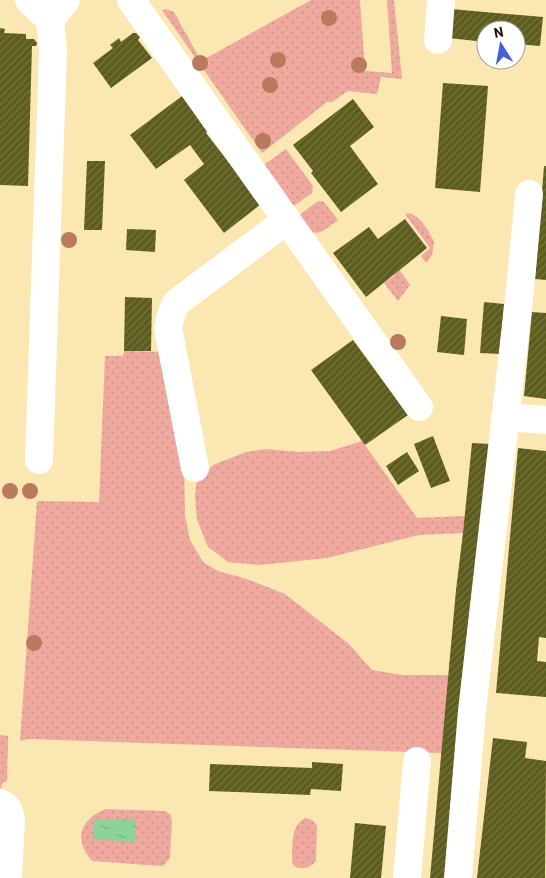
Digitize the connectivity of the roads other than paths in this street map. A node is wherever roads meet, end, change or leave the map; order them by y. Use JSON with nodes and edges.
{"nodes":[{"id":1,"x":29,"y":0,"type":"edge"},
{"id":2,"x":131,"y":0,"type":"edge"},
{"id":3,"x":441,"y":0,"type":"edge"},
{"id":4,"x":58,"y":10,"type":"edge"},
{"id":5,"x":438,"y":40,"type":"dead end"},
{"id":6,"x":529,"y":194,"type":"dead end"},
{"id":7,"x":287,"y":220,"type":"junction"},
{"id":8,"x":419,"y":407,"type":"dead end"},
{"id":9,"x":505,"y":417,"type":"junction"},
{"id":10,"x":546,"y":420,"type":"edge"},
{"id":11,"x":39,"y":460,"type":"dead end"},
{"id":12,"x":195,"y":468,"type":"dead end"},
{"id":13,"x":416,"y":761,"type":"dead end"},
{"id":14,"x":0,"y":803,"type":"edge"},
{"id":15,"x":8,"y":878,"type":"edge"},
{"id":16,"x":407,"y":878,"type":"edge"},
{"id":17,"x":458,"y":878,"type":"edge"}],
"edges":[{"from":1,"to":4,"type":"lane"},
{"from":2,"to":7,"type":"lane"},
{"from":3,"to":5,"type":"lane"},
{"from":4,"to":11,"type":"lane"},
{"from":6,"to":9,"type":"lane"},
{"from":7,"to":8,"type":"lane"},
{"from":7,"to":12,"type":"lane"},
{"from":9,"to":10,"type":"lane"},
{"from":9,"to":17,"type":"lane"},
{"from":13,"to":16,"type":"lane"},
{"from":14,"to":15,"type":"lane"}]}
